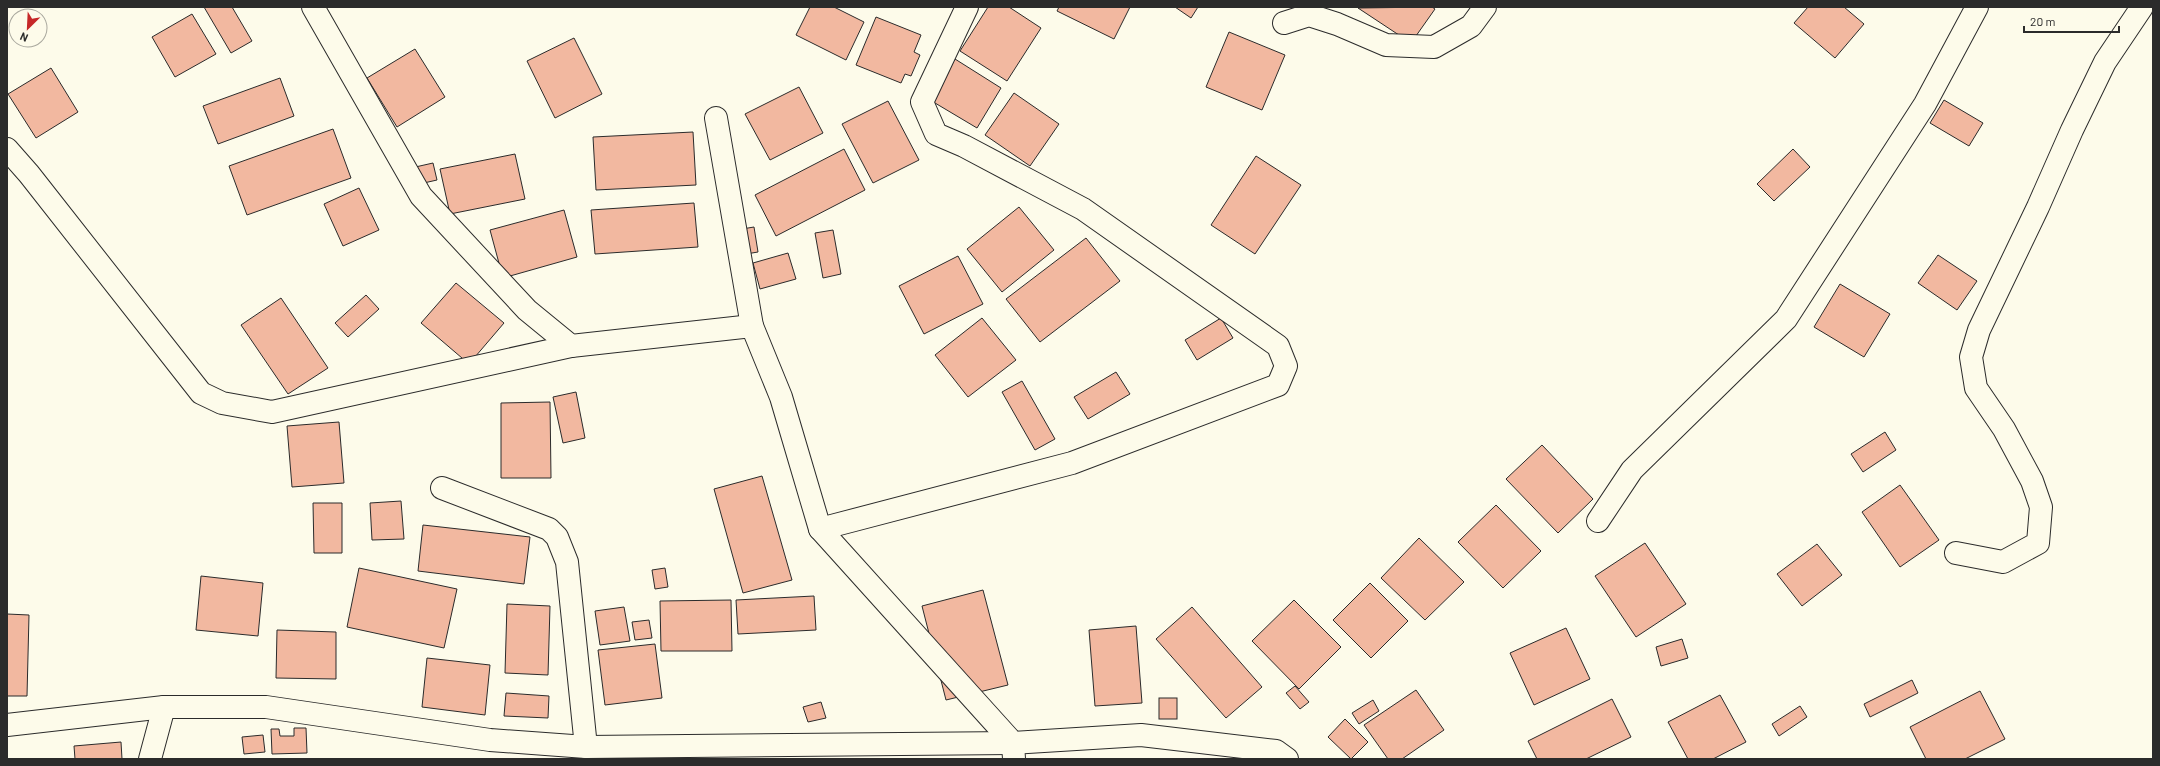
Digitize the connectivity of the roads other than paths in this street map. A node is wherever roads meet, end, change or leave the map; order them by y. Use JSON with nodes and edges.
{"nodes":[{"id":1,"x":313,"y":7,"type":"edge"},
{"id":2,"x":967,"y":7,"type":"edge"},
{"id":3,"x":1485,"y":7,"type":"edge"},
{"id":4,"x":1977,"y":7,"type":"edge"},
{"id":5,"x":2142,"y":7,"type":"edge"},
{"id":6,"x":1284,"y":23,"type":"dead end"},
{"id":7,"x":716,"y":118,"type":"dead end"},
{"id":8,"x":7,"y":149,"type":"edge"},
{"id":9,"x":752,"y":326,"type":"junction"},
{"id":10,"x":572,"y":346,"type":"junction"},
{"id":11,"x":442,"y":488,"type":"dead end"},
{"id":12,"x":1598,"y":521,"type":"dead end"},
{"id":13,"x":820,"y":529,"type":"junction"},
{"id":14,"x":1956,"y":553,"type":"dead end"},
{"id":15,"x":164,"y":707,"type":"junction"},
{"id":16,"x":7,"y":725,"type":"edge"},
{"id":17,"x":586,"y":747,"type":"junction"},
{"id":18,"x":1013,"y":751,"type":"edge"},
{"id":19,"x":150,"y":759,"type":"edge"},
{"id":20,"x":1287,"y":759,"type":"edge"}],
"edges":[{"from":1,"to":10,"type":"street"},
{"from":2,"to":13,"type":"street"},
{"from":3,"to":6,"type":"street"},
{"from":4,"to":12,"type":"street"},
{"from":5,"to":14,"type":"street"},
{"from":7,"to":9,"type":"street"},
{"from":8,"to":10,"type":"street"},
{"from":9,"to":10,"type":"street"},
{"from":9,"to":13,"type":"street"},
{"from":11,"to":17,"type":"street"},
{"from":13,"to":18,"type":"street"},
{"from":15,"to":16,"type":"street"},
{"from":15,"to":17,"type":"street"},
{"from":15,"to":19,"type":"street"},
{"from":17,"to":18,"type":"street"},
{"from":18,"to":20,"type":"street"}]}
